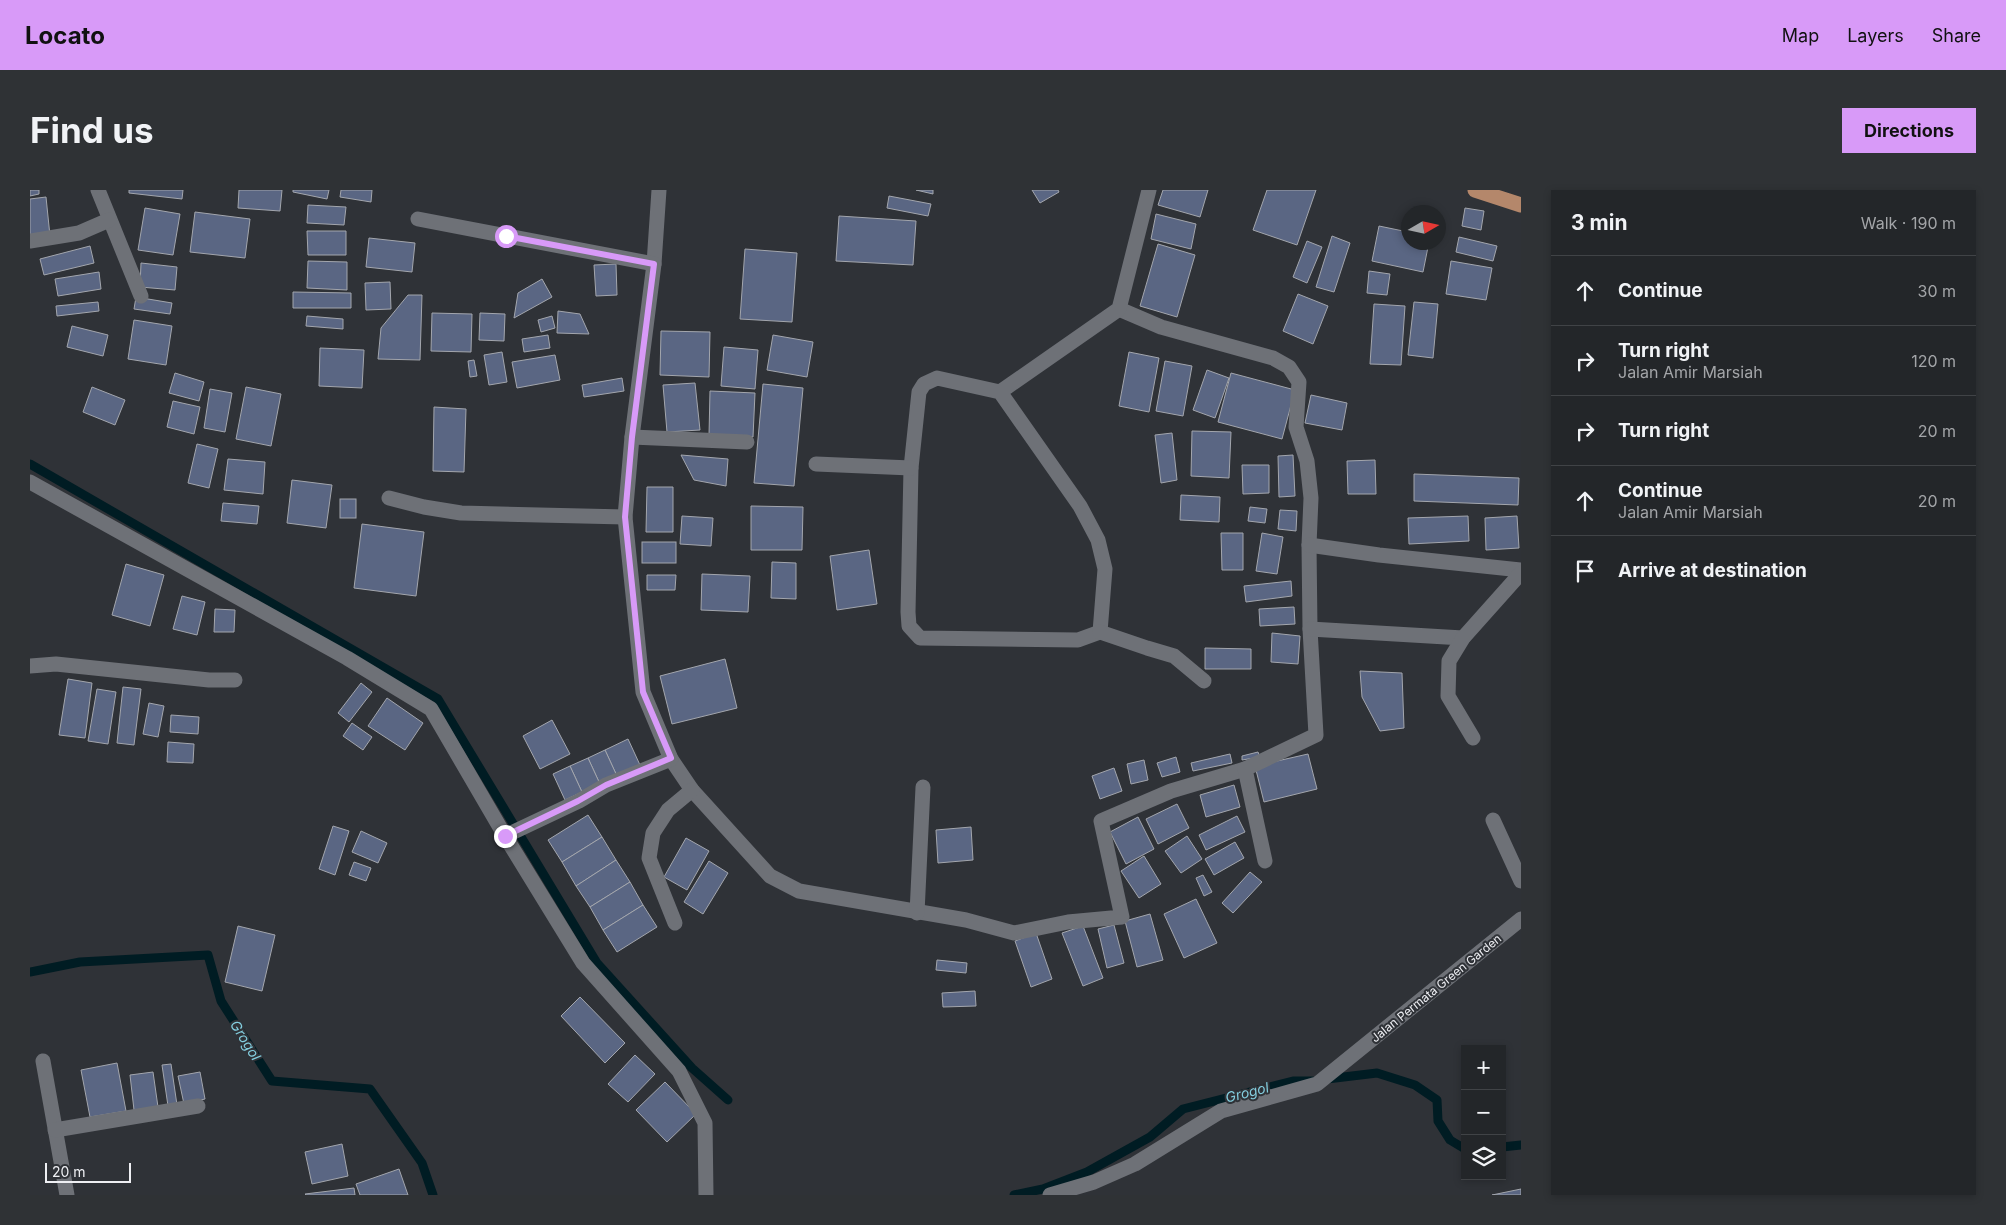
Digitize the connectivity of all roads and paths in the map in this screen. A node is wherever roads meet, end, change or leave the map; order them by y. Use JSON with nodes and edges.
{"nodes":[{"id":1,"x":98,"y":190,"type":"edge"},
{"id":2,"x":660,"y":190,"type":"edge"},
{"id":3,"x":1149,"y":190,"type":"edge"},
{"id":4,"x":1474,"y":190,"type":"edge"},
{"id":5,"x":1521,"y":205,"type":"edge"},
{"id":6,"x":418,"y":219,"type":"dead end"},
{"id":7,"x":109,"y":220,"type":"junction"},
{"id":8,"x":30,"y":241,"type":"edge"},
{"id":9,"x":654,"y":264,"type":"junction"},
{"id":10,"x":140,"y":296,"type":"dead end"},
{"id":11,"x":1119,"y":309,"type":"junction"},
{"id":12,"x":1000,"y":392,"type":"junction"},
{"id":13,"x":632,"y":437,"type":"junction"},
{"id":14,"x":747,"y":442,"type":"dead end"},
{"id":15,"x":816,"y":464,"type":"dead end"},
{"id":16,"x":911,"y":468,"type":"junction"},
{"id":17,"x":30,"y":482,"type":"edge"},
{"id":18,"x":389,"y":498,"type":"dead end"},
{"id":19,"x":625,"y":517,"type":"junction"},
{"id":20,"x":1309,"y":545,"type":"junction"},
{"id":21,"x":1521,"y":571,"type":"edge"},
{"id":22,"x":1310,"y":629,"type":"junction"},
{"id":23,"x":1100,"y":632,"type":"junction"},
{"id":24,"x":1463,"y":638,"type":"junction"},
{"id":25,"x":30,"y":666,"type":"edge"},
{"id":26,"x":235,"y":680,"type":"dead end"},
{"id":27,"x":1204,"y":681,"type":"dead end"},
{"id":28,"x":1473,"y":738,"type":"dead end"},
{"id":29,"x":671,"y":758,"type":"junction"},
{"id":30,"x":1245,"y":770,"type":"junction"},
{"id":31,"x":923,"y":787,"type":"dead end"},
{"id":32,"x":692,"y":790,"type":"junction"},
{"id":33,"x":1494,"y":820,"type":"dead end"},
{"id":34,"x":505,"y":836,"type":"junction"},
{"id":35,"x":1265,"y":861,"type":"dead end"},
{"id":36,"x":1521,"y":881,"type":"edge"},
{"id":37,"x":917,"y":913,"type":"junction"},
{"id":38,"x":1521,"y":919,"type":"edge"},
{"id":39,"x":675,"y":924,"type":"dead end"},
{"id":40,"x":43,"y":1061,"type":"dead end"},
{"id":41,"x":198,"y":1106,"type":"dead end"},
{"id":42,"x":55,"y":1130,"type":"junction"},
{"id":43,"x":67,"y":1195,"type":"edge"},
{"id":44,"x":706,"y":1195,"type":"edge"},
{"id":45,"x":1050,"y":1195,"type":"edge"}],
"edges":[{"from":1,"to":7,"type":"street"},
{"from":2,"to":9,"type":"street"},
{"from":3,"to":11,"type":"street"},
{"from":4,"to":5,"type":"main road"},
{"from":6,"to":9,"type":"street"},
{"from":7,"to":8,"type":"street"},
{"from":7,"to":10,"type":"street"},
{"from":9,"to":13,"type":"street"},
{"from":11,"to":12,"type":"street"},
{"from":11,"to":20,"type":"street"},
{"from":12,"to":16,"type":"street"},
{"from":12,"to":23,"type":"street"},
{"from":13,"to":14,"type":"street"},
{"from":13,"to":19,"type":"street"},
{"from":15,"to":16,"type":"street"},
{"from":16,"to":23,"type":"street"},
{"from":17,"to":34,"type":"street"},
{"from":18,"to":19,"type":"street"},
{"from":19,"to":29,"type":"street"},
{"from":20,"to":21,"type":"street"},
{"from":20,"to":22,"type":"street"},
{"from":21,"to":24,"type":"street"},
{"from":22,"to":24,"type":"street"},
{"from":22,"to":30,"type":"street"},
{"from":23,"to":27,"type":"street"},
{"from":24,"to":28,"type":"street"},
{"from":25,"to":26,"type":"street"},
{"from":29,"to":32,"type":"street"},
{"from":29,"to":34,"type":"street"},
{"from":30,"to":35,"type":"street"},
{"from":30,"to":37,"type":"street"},
{"from":31,"to":37,"type":"street"},
{"from":32,"to":37,"type":"street"},
{"from":32,"to":39,"type":"street"},
{"from":33,"to":36,"type":"street"},
{"from":34,"to":44,"type":"street"},
{"from":38,"to":45,"type":"street","name":"Jalan Permata Green Garden"},
{"from":40,"to":42,"type":"street"},
{"from":41,"to":42,"type":"street"},
{"from":42,"to":43,"type":"street"}]}
